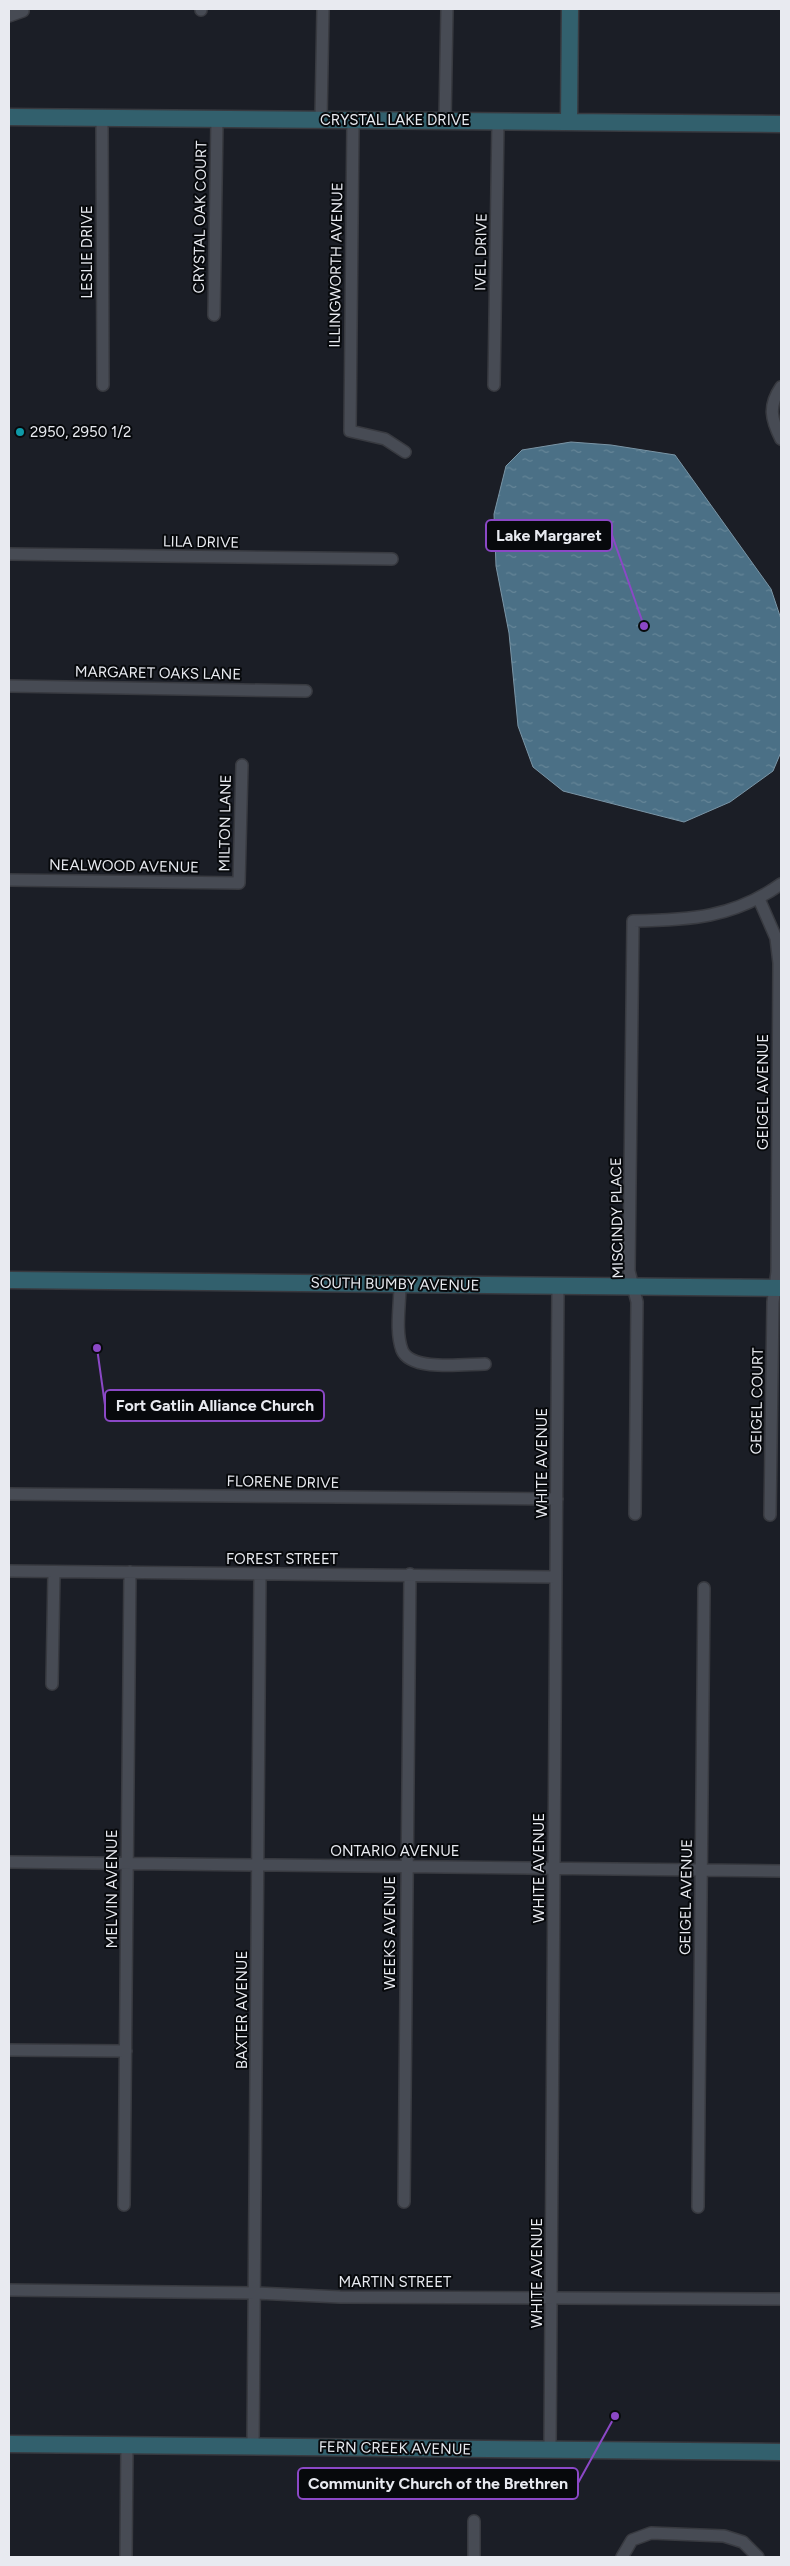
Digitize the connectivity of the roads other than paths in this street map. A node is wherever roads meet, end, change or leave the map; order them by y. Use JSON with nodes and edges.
{"nodes":[{"id":1,"x":322,"y":9,"type":"edge"},
{"id":2,"x":447,"y":9,"type":"edge"},
{"id":3,"x":570,"y":9,"type":"edge"},
{"id":4,"x":23,"y":11,"type":"dead end"},
{"id":5,"x":9,"y":16,"type":"edge"},
{"id":6,"x":9,"y":117,"type":"edge"},
{"id":7,"x":102,"y":119,"type":"junction"},
{"id":8,"x":321,"y":119,"type":"junction"},
{"id":9,"x":217,"y":120,"type":"junction"},
{"id":10,"x":353,"y":120,"type":"junction"},
{"id":11,"x":445,"y":120,"type":"junction"},
{"id":12,"x":498,"y":121,"type":"junction"},
{"id":13,"x":569,"y":122,"type":"junction"},
{"id":14,"x":781,"y":124,"type":"edge"},
{"id":15,"x":214,"y":315,"type":"dead end"},
{"id":16,"x":103,"y":385,"type":"dead end"},
{"id":17,"x":494,"y":385,"type":"dead end"},
{"id":18,"x":781,"y":386,"type":"edge"},
{"id":19,"x":781,"y":439,"type":"edge"},
{"id":20,"x":405,"y":452,"type":"dead end"},
{"id":21,"x":9,"y":554,"type":"edge"},
{"id":22,"x":392,"y":560,"type":"dead end"},
{"id":23,"x":9,"y":686,"type":"edge"},
{"id":24,"x":306,"y":690,"type":"dead end"},
{"id":25,"x":242,"y":765,"type":"dead end"},
{"id":26,"x":9,"y":880,"type":"edge"},
{"id":27,"x":239,"y":882,"type":"joint"},
{"id":28,"x":781,"y":884,"type":"edge"},
{"id":29,"x":760,"y":899,"type":"junction"},
{"id":30,"x":9,"y":1280,"type":"edge"},
{"id":31,"x":400,"y":1285,"type":"junction"},
{"id":32,"x":558,"y":1286,"type":"junction"},
{"id":33,"x":633,"y":1286,"type":"junction"},
{"id":34,"x":778,"y":1288,"type":"edge"},
{"id":35,"x":485,"y":1364,"type":"dead end"},
{"id":36,"x":9,"y":1494,"type":"edge"},
{"id":37,"x":557,"y":1499,"type":"junction"},
{"id":38,"x":635,"y":1514,"type":"dead end"},
{"id":39,"x":770,"y":1515,"type":"dead end"},
{"id":40,"x":9,"y":1571,"type":"edge"},
{"id":41,"x":54,"y":1572,"type":"junction"},
{"id":42,"x":130,"y":1572,"type":"junction"},
{"id":43,"x":260,"y":1574,"type":"junction"},
{"id":44,"x":410,"y":1574,"type":"junction"},
{"id":45,"x":556,"y":1577,"type":"junction"},
{"id":46,"x":704,"y":1588,"type":"dead end"},
{"id":47,"x":52,"y":1684,"type":"dead end"},
{"id":48,"x":9,"y":1862,"type":"edge"},
{"id":49,"x":128,"y":1864,"type":"junction"},
{"id":50,"x":258,"y":1865,"type":"junction"},
{"id":51,"x":406,"y":1866,"type":"junction"},
{"id":52,"x":554,"y":1867,"type":"junction"},
{"id":53,"x":702,"y":1870,"type":"junction"},
{"id":54,"x":781,"y":1871,"type":"edge"},
{"id":55,"x":9,"y":2050,"type":"edge"},
{"id":56,"x":126,"y":2051,"type":"junction"},
{"id":57,"x":404,"y":2202,"type":"dead end"},
{"id":58,"x":124,"y":2205,"type":"dead end"},
{"id":59,"x":698,"y":2207,"type":"dead end"},
{"id":60,"x":9,"y":2290,"type":"edge"},
{"id":61,"x":256,"y":2293,"type":"junction"},
{"id":62,"x":552,"y":2298,"type":"junction"},
{"id":63,"x":781,"y":2299,"type":"edge"},
{"id":64,"x":9,"y":2444,"type":"edge"},
{"id":65,"x":127,"y":2446,"type":"junction"},
{"id":66,"x":253,"y":2447,"type":"junction"},
{"id":67,"x":550,"y":2450,"type":"junction"},
{"id":68,"x":781,"y":2452,"type":"edge"},
{"id":69,"x":474,"y":2521,"type":"dead end"},
{"id":70,"x":126,"y":2557,"type":"edge"},
{"id":71,"x":474,"y":2557,"type":"edge"},
{"id":72,"x":622,"y":2557,"type":"edge"},
{"id":73,"x":758,"y":2557,"type":"edge"}],
"edges":[{"from":1,"to":8,"type":"street"},
{"from":2,"to":11,"type":"street"},
{"from":3,"to":13,"type":"street"},
{"from":4,"to":5,"type":"street"},
{"from":6,"to":7,"type":"street","name":"CRYSTAL LAKE DRIVE"},
{"from":7,"to":9,"type":"street","name":"CRYSTAL LAKE DRIVE"},
{"from":7,"to":16,"type":"street","name":"LESLIE DRIVE"},
{"from":8,"to":9,"type":"street","name":"CRYSTAL LAKE DRIVE"},
{"from":8,"to":10,"type":"street","name":"CRYSTAL LAKE DRIVE"},
{"from":9,"to":15,"type":"street","name":"CRYSTAL OAK COURT"},
{"from":10,"to":11,"type":"street","name":"CRYSTAL LAKE DRIVE"},
{"from":10,"to":20,"type":"street","name":"ILLINGWORTH AVENUE"},
{"from":11,"to":12,"type":"street","name":"CRYSTAL LAKE DRIVE"},
{"from":12,"to":13,"type":"street","name":"CRYSTAL LAKE DRIVE"},
{"from":12,"to":17,"type":"street","name":"IVEL DRIVE"},
{"from":13,"to":14,"type":"street","name":"CRYSTAL LAKE DRIVE"},
{"from":18,"to":19,"type":"street"},
{"from":21,"to":22,"type":"street","name":"LILA DRIVE"},
{"from":23,"to":24,"type":"street","name":"MARGARET OAKS LANE"},
{"from":25,"to":27,"type":"street","name":"MILTON LANE"},
{"from":26,"to":27,"type":"street","name":"NEALWOOD AVENUE"},
{"from":28,"to":29,"type":"street"},
{"from":29,"to":33,"type":"street","name":"MISCINDY PLACE"},
{"from":29,"to":34,"type":"street","name":"GEIGEL AVENUE"},
{"from":30,"to":31,"type":"street","name":"SOUTH BUMBY AVENUE"},
{"from":31,"to":32,"type":"street","name":"SOUTH BUMBY AVENUE"},
{"from":31,"to":35,"type":"street"},
{"from":32,"to":33,"type":"street","name":"SOUTH BUMBY AVENUE"},
{"from":32,"to":37,"type":"street","name":"WHITE AVENUE"},
{"from":33,"to":34,"type":"street","name":"SOUTH BUMBY AVENUE"},
{"from":33,"to":38,"type":"street","name":"MISCINDY PLACE"},
{"from":34,"to":39,"type":"street","name":"GEIGEL COURT"},
{"from":36,"to":37,"type":"street","name":"FLORENE DRIVE"},
{"from":37,"to":45,"type":"street","name":"WHITE AVENUE"},
{"from":40,"to":41,"type":"street","name":"FOREST STREET"},
{"from":41,"to":42,"type":"street","name":"FOREST STREET"},
{"from":41,"to":47,"type":"street"},
{"from":42,"to":43,"type":"street","name":"FOREST STREET"},
{"from":42,"to":49,"type":"street","name":"MELVIN AVENUE"},
{"from":43,"to":44,"type":"street","name":"FOREST STREET"},
{"from":43,"to":50,"type":"street","name":"BAXTER AVENUE"},
{"from":44,"to":45,"type":"street","name":"FOREST STREET"},
{"from":44,"to":51,"type":"street","name":"WEEKS AVENUE"},
{"from":45,"to":52,"type":"street","name":"WHITE AVENUE"},
{"from":46,"to":53,"type":"street","name":"GEIGEL AVENUE"},
{"from":48,"to":49,"type":"street","name":"ONTARIO AVENUE"},
{"from":49,"to":50,"type":"street","name":"ONTARIO AVENUE"},
{"from":49,"to":56,"type":"street","name":"MELVIN AVENUE"},
{"from":50,"to":51,"type":"street","name":"ONTARIO AVENUE"},
{"from":50,"to":61,"type":"street","name":"BAXTER AVENUE"},
{"from":51,"to":52,"type":"street","name":"ONTARIO AVENUE"},
{"from":51,"to":57,"type":"street","name":"WEEKS AVENUE"},
{"from":52,"to":53,"type":"street","name":"ONTARIO AVENUE"},
{"from":52,"to":62,"type":"street","name":"WHITE AVENUE"},
{"from":53,"to":54,"type":"street","name":"ONTARIO AVENUE"},
{"from":53,"to":59,"type":"street","name":"GEIGEL AVENUE"},
{"from":55,"to":56,"type":"street"},
{"from":56,"to":58,"type":"street","name":"MELVIN AVENUE"},
{"from":60,"to":61,"type":"street","name":"MARTIN STREET"},
{"from":61,"to":62,"type":"street","name":"MARTIN STREET"},
{"from":61,"to":66,"type":"street","name":"BAXTER AVENUE"},
{"from":62,"to":63,"type":"street","name":"MARTIN STREET"},
{"from":62,"to":67,"type":"street","name":"WHITE AVENUE"},
{"from":64,"to":65,"type":"street","name":"FERN CREEK AVENUE"},
{"from":65,"to":66,"type":"street","name":"FERN CREEK AVENUE"},
{"from":65,"to":70,"type":"street"},
{"from":66,"to":67,"type":"street","name":"FERN CREEK AVENUE"},
{"from":67,"to":68,"type":"street","name":"FERN CREEK AVENUE"},
{"from":69,"to":71,"type":"street"},
{"from":72,"to":73,"type":"street"}]}
